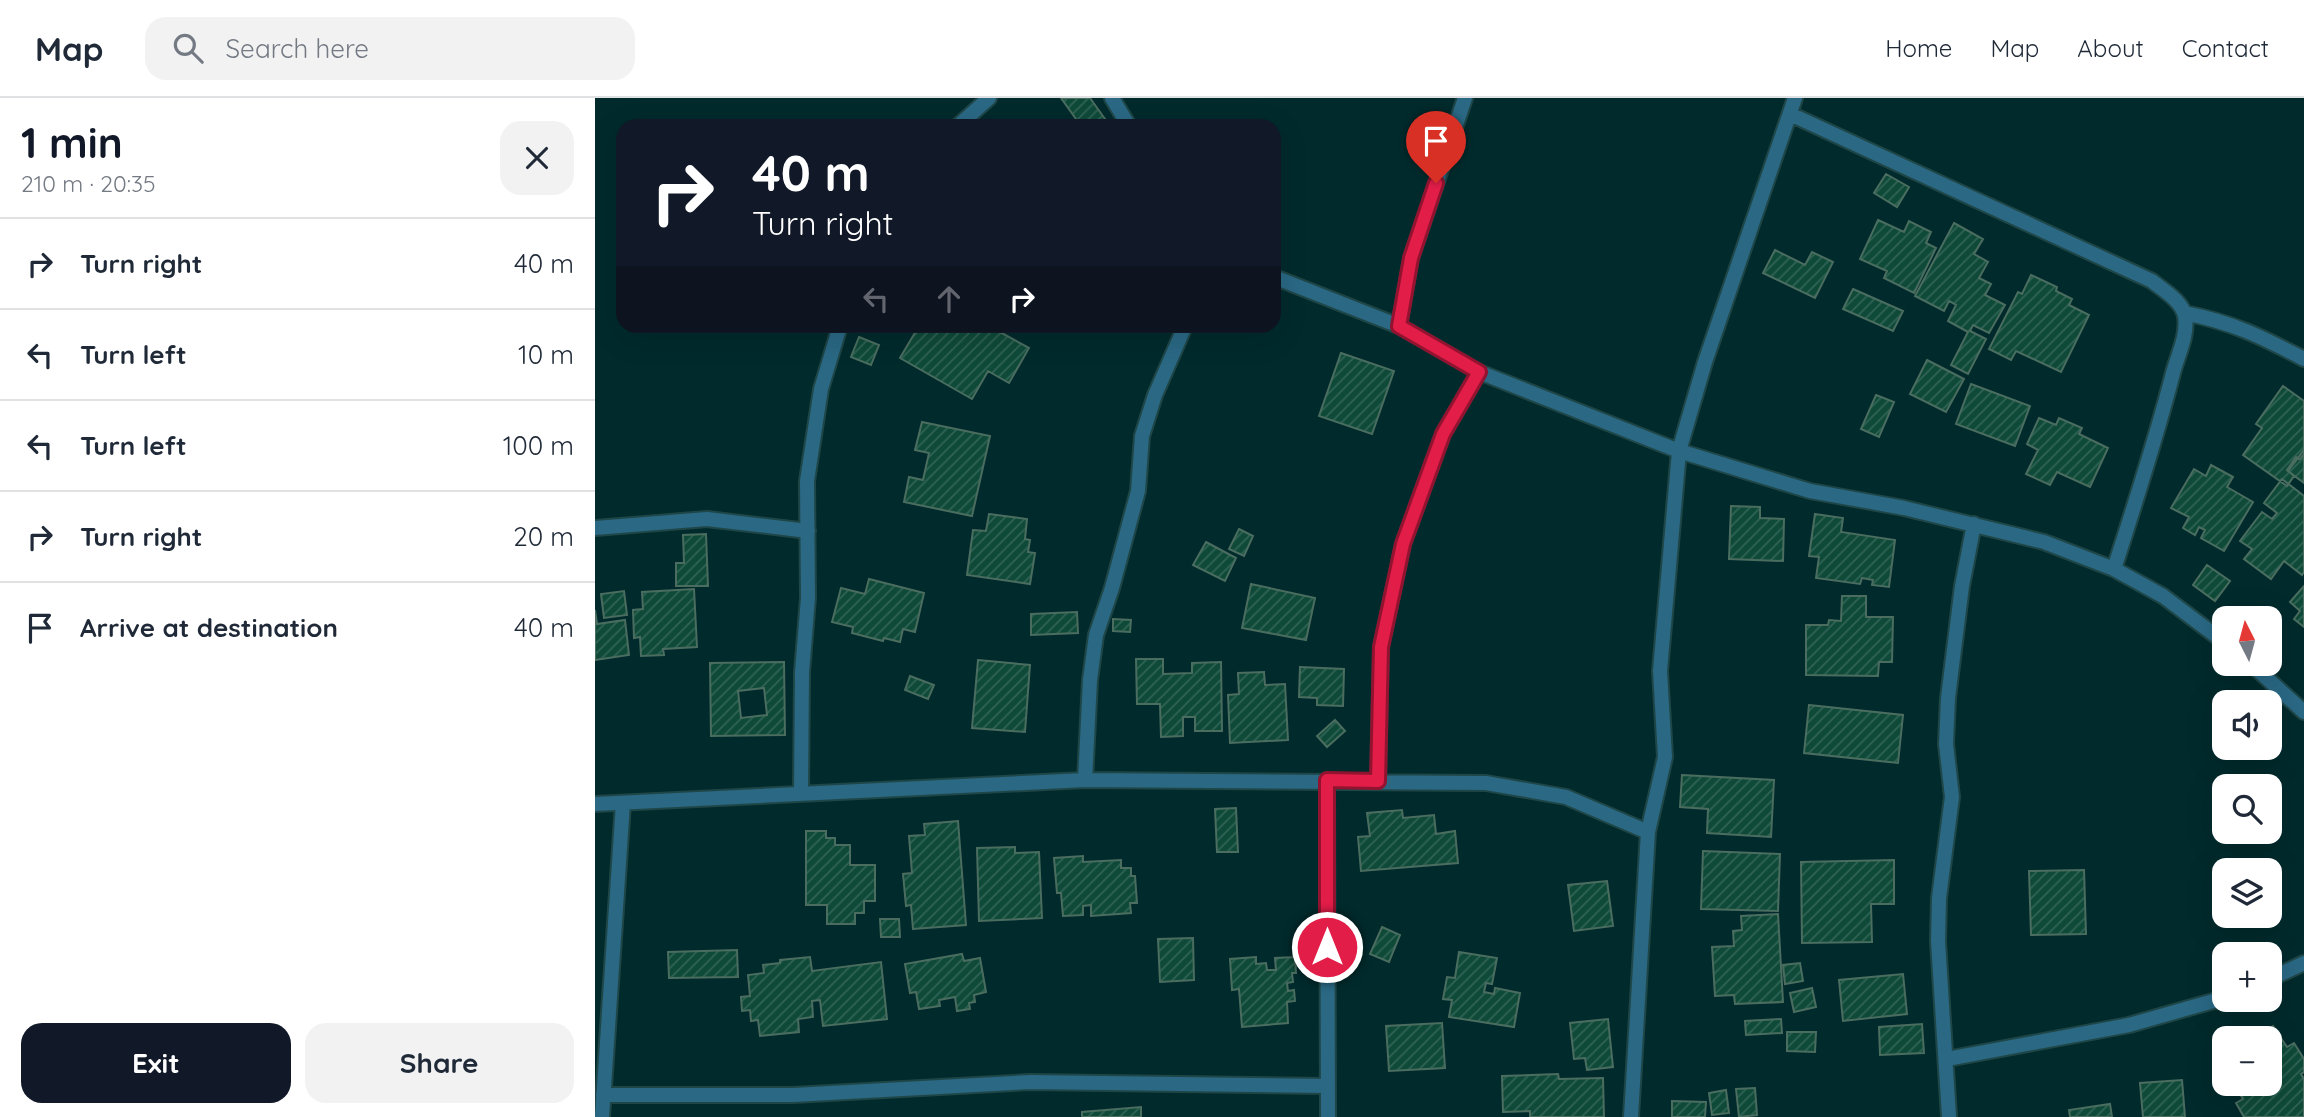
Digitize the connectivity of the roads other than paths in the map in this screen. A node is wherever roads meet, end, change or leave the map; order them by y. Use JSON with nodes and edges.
{"nodes":[{"id":1,"x":989,"y":98,"type":"edge"},
{"id":2,"x":1112,"y":98,"type":"edge"},
{"id":3,"x":1465,"y":98,"type":"edge"},
{"id":4,"x":1795,"y":98,"type":"edge"},
{"id":5,"x":1790,"y":114,"type":"junction"},
{"id":6,"x":966,"y":119,"type":"edge"},
{"id":7,"x":1125,"y":119,"type":"edge"},
{"id":8,"x":1281,"y":280,"type":"edge"},
{"id":9,"x":2184,"y":313,"type":"junction"},
{"id":10,"x":1399,"y":326,"type":"junction"},
{"id":11,"x":838,"y":333,"type":"edge"},
{"id":12,"x":1182,"y":333,"type":"edge"},
{"id":13,"x":2304,"y":359,"type":"edge"},
{"id":14,"x":1479,"y":372,"type":"junction"},
{"id":15,"x":1679,"y":451,"type":"junction"},
{"id":16,"x":1974,"y":524,"type":"junction"},
{"id":17,"x":595,"y":528,"type":"edge"},
{"id":18,"x":808,"y":531,"type":"junction"},
{"id":19,"x":2114,"y":569,"type":"junction"},
{"id":20,"x":2212,"y":633,"type":"edge"},
{"id":21,"x":2264,"y":676,"type":"edge"},
{"id":22,"x":2304,"y":712,"type":"edge"},
{"id":23,"x":1085,"y":780,"type":"junction"},
{"id":24,"x":1327,"y":780,"type":"junction"},
{"id":25,"x":1378,"y":781,"type":"junction"},
{"id":26,"x":801,"y":794,"type":"junction"},
{"id":27,"x":623,"y":803,"type":"junction"},
{"id":28,"x":595,"y":804,"type":"edge"},
{"id":29,"x":1648,"y":832,"type":"junction"},
{"id":30,"x":2304,"y":963,"type":"edge"},
{"id":31,"x":2282,"y":973,"type":"edge"},
{"id":32,"x":2212,"y":1001,"type":"edge"},
{"id":33,"x":1947,"y":1059,"type":"junction"},
{"id":34,"x":1327,"y":1086,"type":"junction"},
{"id":35,"x":603,"y":1096,"type":"junction"},
{"id":36,"x":602,"y":1117,"type":"edge"},
{"id":37,"x":1328,"y":1117,"type":"edge"},
{"id":38,"x":1631,"y":1117,"type":"edge"},
{"id":39,"x":1949,"y":1117,"type":"edge"}],
"edges":[{"from":1,"to":6,"type":"street"},
{"from":2,"to":7,"type":"street"},
{"from":3,"to":10,"type":"street"},
{"from":4,"to":5,"type":"street"},
{"from":5,"to":9,"type":"street"},
{"from":5,"to":15,"type":"street"},
{"from":8,"to":10,"type":"street"},
{"from":9,"to":13,"type":"street"},
{"from":9,"to":19,"type":"street"},
{"from":10,"to":14,"type":"street"},
{"from":11,"to":18,"type":"street"},
{"from":12,"to":23,"type":"street"},
{"from":14,"to":15,"type":"street"},
{"from":14,"to":25,"type":"street"},
{"from":15,"to":16,"type":"street"},
{"from":15,"to":29,"type":"street"},
{"from":16,"to":19,"type":"street"},
{"from":16,"to":33,"type":"street"},
{"from":17,"to":18,"type":"street"},
{"from":18,"to":26,"type":"street"},
{"from":19,"to":20,"type":"street"},
{"from":21,"to":22,"type":"street"},
{"from":23,"to":24,"type":"street"},
{"from":23,"to":26,"type":"street"},
{"from":24,"to":25,"type":"street"},
{"from":24,"to":34,"type":"street"},
{"from":25,"to":29,"type":"street"},
{"from":26,"to":27,"type":"street"},
{"from":27,"to":28,"type":"street"},
{"from":27,"to":35,"type":"street"},
{"from":29,"to":38,"type":"street"},
{"from":30,"to":31,"type":"street"},
{"from":32,"to":33,"type":"street"},
{"from":33,"to":39,"type":"street"},
{"from":34,"to":35,"type":"street"},
{"from":34,"to":37,"type":"street"},
{"from":35,"to":36,"type":"street"}]}
